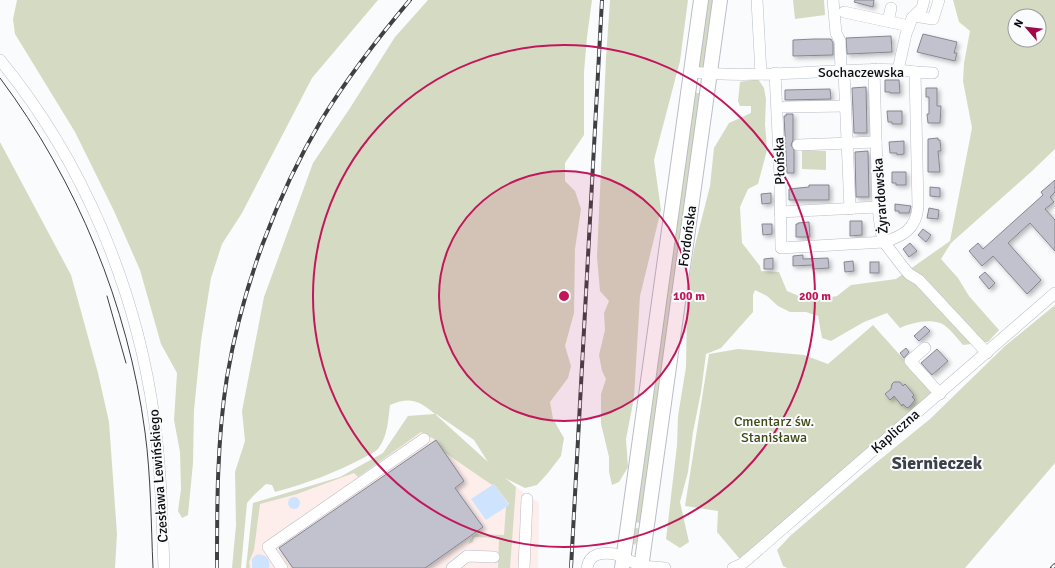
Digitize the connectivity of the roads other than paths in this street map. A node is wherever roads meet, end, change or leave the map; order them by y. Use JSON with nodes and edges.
{"nodes":[{"id":1,"x":701,"y":0,"type":"edge"},
{"id":2,"x":720,"y":0,"type":"edge"},
{"id":3,"x":757,"y":0,"type":"edge"},
{"id":4,"x":833,"y":0,"type":"edge"},
{"id":5,"x":924,"y":0,"type":"edge"},
{"id":6,"x":939,"y":0,"type":"edge"},
{"id":7,"x":891,"y":8,"type":"dead end"},
{"id":8,"x":844,"y":12,"type":"dead end"},
{"id":9,"x":888,"y":21,"type":"junction"},
{"id":10,"x":912,"y":21,"type":"junction"},
{"id":11,"x":0,"y":60,"type":"edge"},
{"id":12,"x":874,"y":69,"type":"junction"},
{"id":13,"x":898,"y":70,"type":"junction"},
{"id":14,"x":843,"y":71,"type":"junction"},
{"id":15,"x":691,"y":72,"type":"junction"},
{"id":16,"x":915,"y":72,"type":"junction"},
{"id":17,"x":775,"y":73,"type":"junction"},
{"id":18,"x":933,"y":73,"type":"dead end"},
{"id":19,"x":710,"y":74,"type":"junction"},
{"id":20,"x":761,"y":74,"type":"junction"},
{"id":21,"x":846,"y":106,"type":"junction"},
{"id":22,"x":785,"y":108,"type":"dead end"},
{"id":23,"x":876,"y":142,"type":"junction"},
{"id":24,"x":847,"y":143,"type":"junction"},
{"id":25,"x":798,"y":145,"type":"dead end"},
{"id":26,"x":878,"y":207,"type":"junction"},
{"id":27,"x":850,"y":209,"type":"junction"},
{"id":28,"x":780,"y":212,"type":"junction"},
{"id":29,"x":884,"y":242,"type":"junction"},
{"id":30,"x":781,"y":248,"type":"joint"},
{"id":31,"x":1055,"y":293,"type":"edge"},
{"id":32,"x":925,"y":348,"type":"dead end"},
{"id":33,"x":987,"y":353,"type":"junction"},
{"id":34,"x":940,"y":394,"type":"junction"},
{"id":35,"x":424,"y":439,"type":"dead end"},
{"id":36,"x":527,"y":499,"type":"dead end"},
{"id":37,"x":494,"y":557,"type":"dead end"},
{"id":38,"x":623,"y":563,"type":"edge"},
{"id":39,"x":641,"y":567,"type":"edge"},
{"id":40,"x":164,"y":568,"type":"edge"},
{"id":41,"x":282,"y":568,"type":"edge"},
{"id":42,"x":452,"y":568,"type":"edge"},
{"id":43,"x":524,"y":568,"type":"edge"},
{"id":44,"x":587,"y":568,"type":"edge"},
{"id":45,"x":665,"y":568,"type":"edge"},
{"id":46,"x":733,"y":568,"type":"edge"}],
"edges":[{"from":1,"to":15,"type":"main road","name":"Fordońska"},
{"from":2,"to":19,"type":"main road","name":"Fordońska"},
{"from":3,"to":20,"type":"street"},
{"from":4,"to":14,"type":"street"},
{"from":5,"to":10,"type":"street"},
{"from":6,"to":10,"type":"street"},
{"from":7,"to":9,"type":"street"},
{"from":8,"to":9,"type":"street"},
{"from":9,"to":10,"type":"street"},
{"from":10,"to":13,"type":"street"},
{"from":11,"to":40,"type":"street","name":"Czesława Lewińskiego"},
{"from":12,"to":13,"type":"street","name":"Sochaczewska"},
{"from":12,"to":14,"type":"street","name":"Sochaczewska"},
{"from":12,"to":23,"type":"street","name":"Żyrardowska"},
{"from":13,"to":16,"type":"street","name":"Sochaczewska"},
{"from":14,"to":17,"type":"street","name":"Sochaczewska"},
{"from":14,"to":21,"type":"street"},
{"from":15,"to":19,"type":"street","name":"Sochaczewska"},
{"from":15,"to":38,"type":"main road","name":"Fordońska"},
{"from":16,"to":18,"type":"street"},
{"from":16,"to":29,"type":"street","name":"Sochaczewska"},
{"from":17,"to":20,"type":"street","name":"Sochaczewska"},
{"from":17,"to":28,"type":"street","name":"Płońska"},
{"from":19,"to":20,"type":"street","name":"Sochaczewska"},
{"from":19,"to":39,"type":"main road","name":"Fordońska"},
{"from":21,"to":22,"type":"street"},
{"from":21,"to":24,"type":"street"},
{"from":23,"to":24,"type":"street"},
{"from":23,"to":26,"type":"street","name":"Żyrardowska"},
{"from":24,"to":25,"type":"street"},
{"from":24,"to":27,"type":"street"},
{"from":26,"to":27,"type":"street"},
{"from":26,"to":29,"type":"street","name":"Żyrardowska"},
{"from":27,"to":28,"type":"street"},
{"from":28,"to":30,"type":"street","name":"Płońska"},
{"from":29,"to":30,"type":"street","name":"Sochaczewska"},
{"from":29,"to":33,"type":"street","name":"Żyrardowska"},
{"from":31,"to":33,"type":"street","name":"Kapliczna"},
{"from":32,"to":34,"type":"street"},
{"from":33,"to":34,"type":"street","name":"Kapliczna"},
{"from":34,"to":46,"type":"street","name":"Kapliczna"},
{"from":35,"to":41,"type":"street"},
{"from":36,"to":43,"type":"street"},
{"from":37,"to":42,"type":"street"},
{"from":38,"to":39,"type":"street"},
{"from":38,"to":44,"type":"street"},
{"from":39,"to":45,"type":"street"}]}
